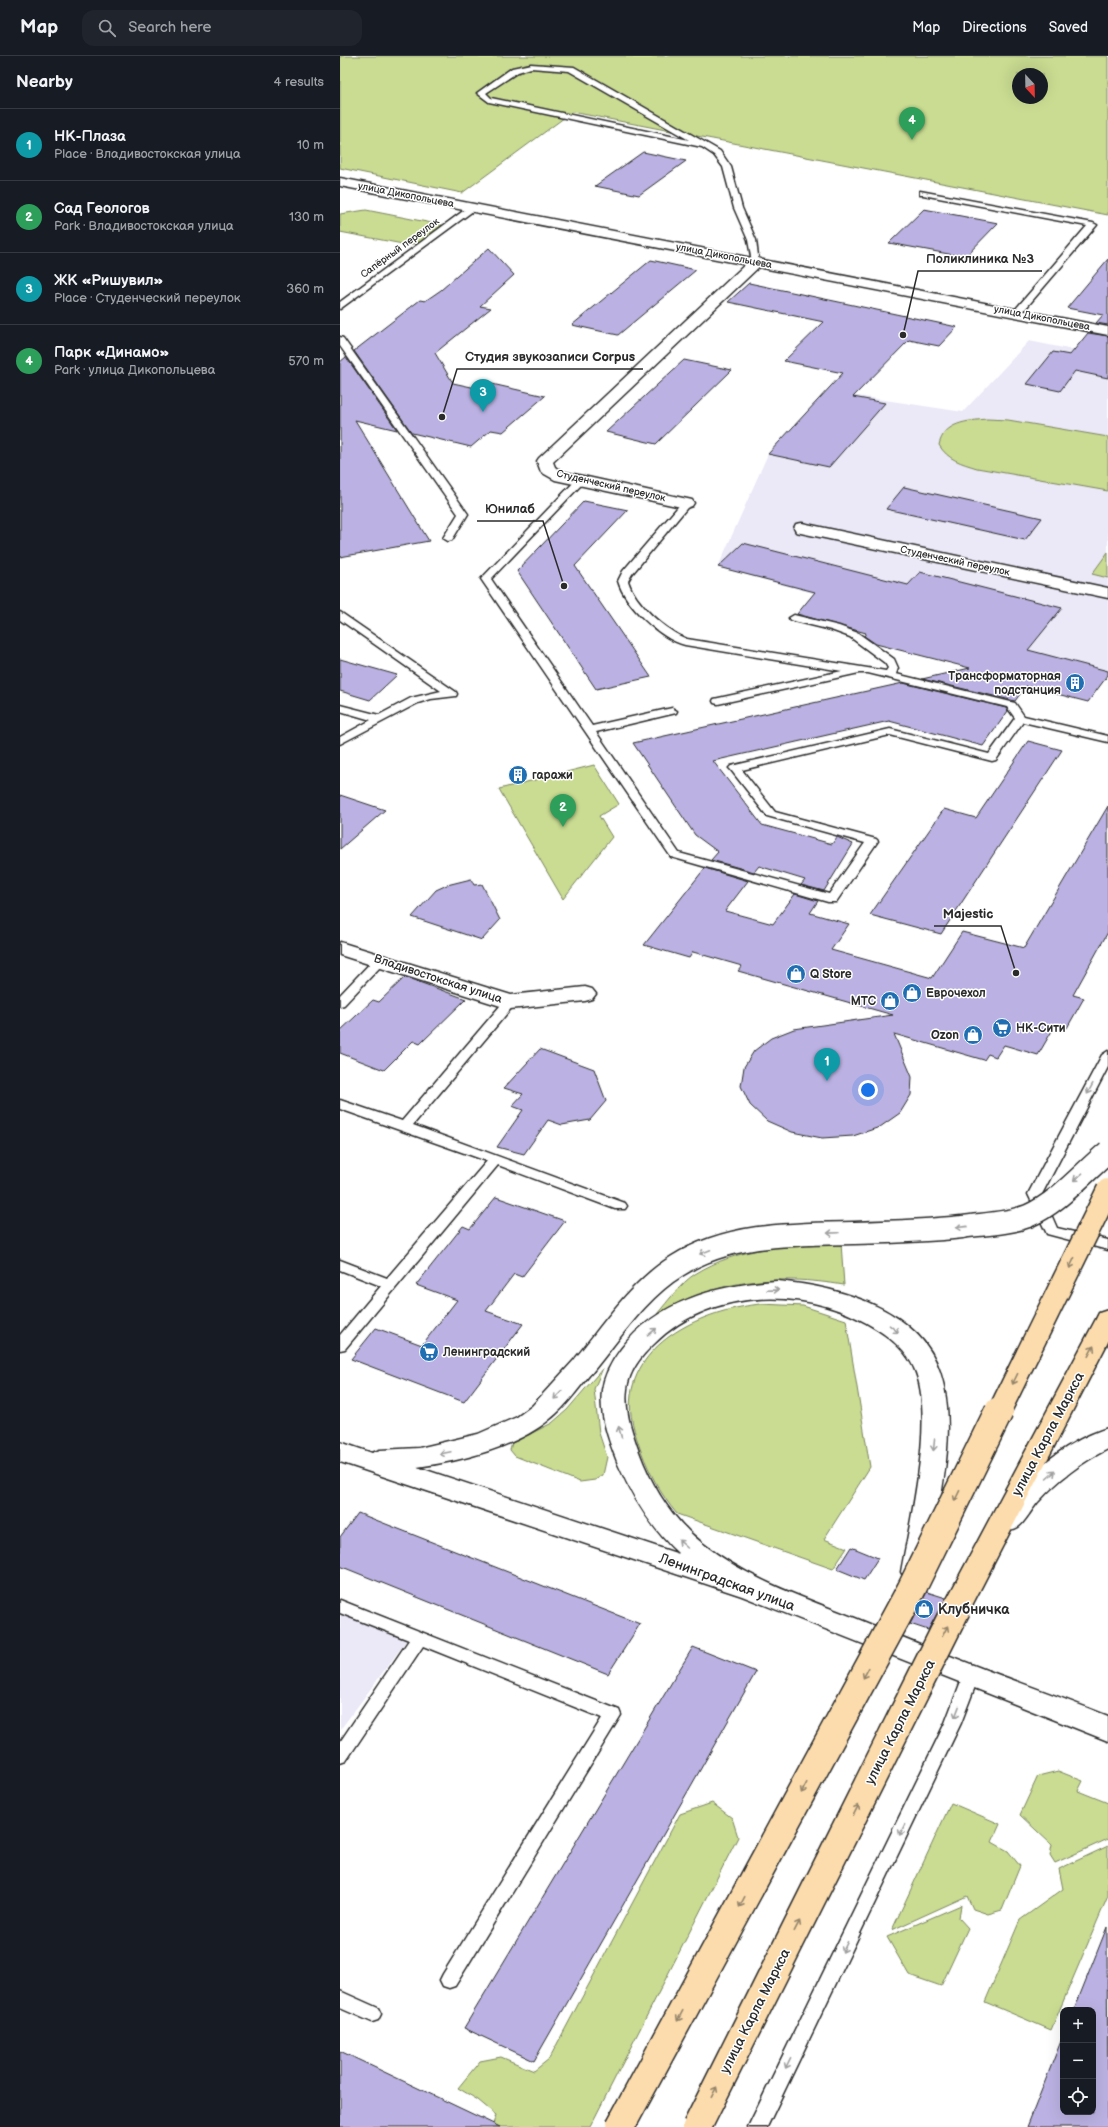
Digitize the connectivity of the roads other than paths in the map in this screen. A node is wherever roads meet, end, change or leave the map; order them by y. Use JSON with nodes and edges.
{"nodes":[{"id":1,"x":704,"y":144,"type":"junction"},
{"id":2,"x":340,"y":182,"type":"edge"},
{"id":3,"x":923,"y":193,"type":"dead end"},
{"id":4,"x":473,"y":208,"type":"junction"},
{"id":5,"x":756,"y":262,"type":"junction"},
{"id":6,"x":340,"y":306,"type":"edge"},
{"id":7,"x":1017,"y":314,"type":"junction"},
{"id":8,"x":1108,"y":331,"type":"edge"},
{"id":9,"x":340,"y":340,"type":"edge"},
{"id":10,"x":580,"y":481,"type":"junction"},
{"id":11,"x":686,"y":503,"type":"joint"},
{"id":12,"x":802,"y":528,"type":"dead end"},
{"id":13,"x":448,"y":538,"type":"dead end"},
{"id":14,"x":1108,"y":593,"type":"edge"},
{"id":15,"x":340,"y":615,"type":"edge"},
{"id":16,"x":794,"y":618,"type":"dead end"},
{"id":17,"x":859,"y":670,"type":"junction"},
{"id":18,"x":890,"y":674,"type":"junction"},
{"id":19,"x":718,"y":701,"type":"dead end"},
{"id":20,"x":340,"y":708,"type":"edge"},
{"id":21,"x":672,"y":711,"type":"dead end"},
{"id":22,"x":1020,"y":718,"type":"junction"},
{"id":23,"x":380,"y":719,"type":"junction"},
{"id":24,"x":590,"y":730,"type":"junction"},
{"id":25,"x":1108,"y":739,"type":"edge"},
{"id":26,"x":340,"y":741,"type":"edge"},
{"id":27,"x":340,"y":948,"type":"edge"},
{"id":28,"x":379,"y":960,"type":"junction"},
{"id":29,"x":585,"y":994,"type":"dead end"},
{"id":30,"x":340,"y":1002,"type":"edge"},
{"id":31,"x":510,"y":1002,"type":"junction"},
{"id":32,"x":1108,"y":1055,"type":"edge"},
{"id":33,"x":340,"y":1104,"type":"edge"},
{"id":34,"x":405,"y":1126,"type":"junction"},
{"id":35,"x":1108,"y":1152,"type":"edge"},
{"id":36,"x":496,"y":1159,"type":"junction"},
{"id":37,"x":1108,"y":1190,"type":"edge"},
{"id":38,"x":620,"y":1206,"type":"dead end"},
{"id":39,"x":1108,"y":1245,"type":"edge"},
{"id":40,"x":340,"y":1265,"type":"edge"},
{"id":41,"x":390,"y":1284,"type":"junction"},
{"id":42,"x":1108,"y":1319,"type":"edge"},
{"id":43,"x":340,"y":1345,"type":"edge"},
{"id":44,"x":1108,"y":1438,"type":"edge"},
{"id":45,"x":346,"y":1454,"type":"edge"},
{"id":46,"x":751,"y":1588,"type":"junction"},
{"id":47,"x":911,"y":1590,"type":"junction"},
{"id":48,"x":340,"y":1606,"type":"edge"},
{"id":49,"x":956,"y":1609,"type":"junction"},
{"id":50,"x":419,"y":1639,"type":"junction"},
{"id":51,"x":971,"y":1676,"type":"junction"},
{"id":52,"x":1073,"y":1714,"type":"junction"},
{"id":53,"x":1108,"y":1719,"type":"edge"},
{"id":54,"x":1108,"y":1729,"type":"edge"},
{"id":55,"x":340,"y":1756,"type":"edge"},
{"id":56,"x":449,"y":1980,"type":"dead end"},
{"id":57,"x":340,"y":1999,"type":"edge"},
{"id":58,"x":372,"y":2014,"type":"dead end"},
{"id":59,"x":620,"y":2127,"type":"edge"},
{"id":60,"x":697,"y":2127,"type":"edge"},
{"id":61,"x":757,"y":2127,"type":"edge"}],
"edges":[{"from":1,"to":1,"type":"lane"},
{"from":1,"to":5,"type":"lane"},
{"from":2,"to":4,"type":"main road","name":"улица Дикопольцева"},
{"from":3,"to":7,"type":"lane"},
{"from":4,"to":5,"type":"main road","name":"улица Дикопольцева"},
{"from":4,"to":6,"type":"lane","name":"Сапёрный переулок"},
{"from":5,"to":7,"type":"main road","name":"улица Дикопольцева"},
{"from":5,"to":10,"type":"main road","name":"Студенческий переулок"},
{"from":7,"to":8,"type":"main road","name":"улица Дикопольцева"},
{"from":9,"to":13,"type":"lane"},
{"from":10,"to":11,"type":"main road","name":"Студенческий переулок"},
{"from":10,"to":24,"type":"lane"},
{"from":11,"to":17,"type":"lane"},
{"from":12,"to":14,"type":"main road","name":"Студенческий переулок"},
{"from":15,"to":23,"type":"lane"},
{"from":16,"to":18,"type":"lane"},
{"from":17,"to":18,"type":"lane"},
{"from":17,"to":19,"type":"lane"},
{"from":18,"to":22,"type":"lane"},
{"from":20,"to":23,"type":"lane"},
{"from":21,"to":24,"type":"lane"},
{"from":22,"to":24,"type":"lane"},
{"from":22,"to":25,"type":"lane"},
{"from":23,"to":26,"type":"lane"},
{"from":27,"to":28,"type":"main road","name":"Владивостокская улица"},
{"from":28,"to":30,"type":"lane"},
{"from":28,"to":31,"type":"main road","name":"Владивостокская улица"},
{"from":29,"to":31,"type":"main road","name":"Владивостокская улица"},
{"from":31,"to":34,"type":"lane"},
{"from":32,"to":39,"type":"lane","one_way":true},
{"from":33,"to":34,"type":"lane"},
{"from":34,"to":36,"type":"lane"},
{"from":35,"to":45,"type":"main road","one_way":true,"bridge":true},
{"from":36,"to":38,"type":"lane"},
{"from":36,"to":41,"type":"lane"},
{"from":37,"to":47,"type":"main road","one_way":true,"bridge":true},
{"from":40,"to":41,"type":"lane"},
{"from":41,"to":43,"type":"lane"},
{"from":49,"to":42,"type":"main road","name":"улица Карла Маркса","one_way":true},
{"from":49,"to":44,"type":"main road","one_way":true},
{"from":45,"to":46,"type":"main road","name":"Ленинградская улица"},
{"from":46,"to":47,"type":"main road","one_way":true,"bridge":true},
{"from":46,"to":51,"type":"main road","name":"Ленинградская улица"},
{"from":47,"to":59,"type":"main road","one_way":true,"bridge":true},
{"from":48,"to":50,"type":"lane"},
{"from":60,"to":49,"type":"main road","name":"улица Карла Маркса","one_way":true,"bridge":true},
{"from":50,"to":55,"type":"lane"},
{"from":50,"to":56,"type":"lane"},
{"from":51,"to":52,"type":"main road","name":"Ленинградская улица"},
{"from":51,"to":61,"type":"lane","one_way":true},
{"from":52,"to":53,"type":"main road"},
{"from":52,"to":54,"type":"main road","name":"Ленинградская улица"},
{"from":57,"to":58,"type":"lane"}]}
